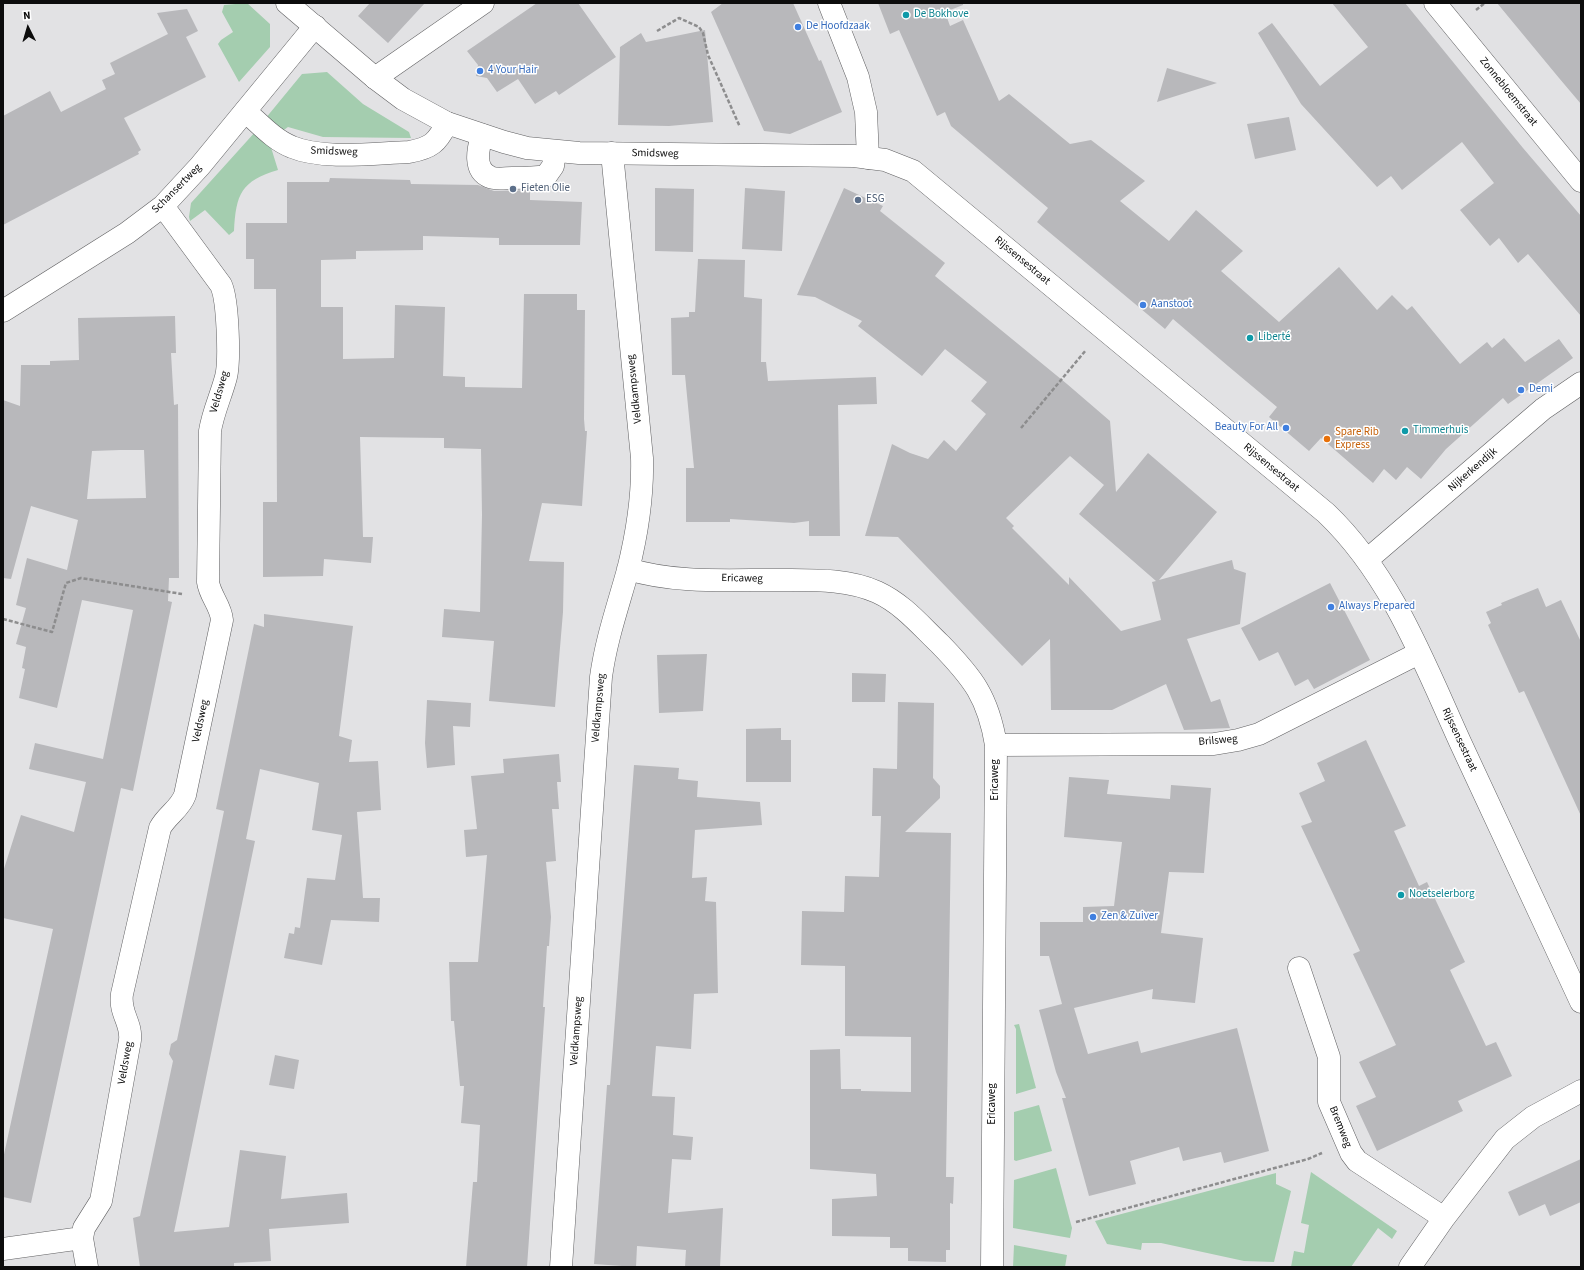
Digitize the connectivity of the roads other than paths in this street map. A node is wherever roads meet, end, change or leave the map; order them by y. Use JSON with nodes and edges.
{"nodes":[{"id":1,"x":287,"y":3,"type":"edge"},
{"id":2,"x":483,"y":3,"type":"edge"},
{"id":3,"x":829,"y":3,"type":"edge"},
{"id":4,"x":1435,"y":3,"type":"edge"},
{"id":5,"x":315,"y":26,"type":"junction"},
{"id":6,"x":375,"y":78,"type":"junction"},
{"id":7,"x":245,"y":111,"type":"junction"},
{"id":8,"x":447,"y":123,"type":"junction"},
{"id":9,"x":482,"y":135,"type":"junction"},
{"id":10,"x":555,"y":152,"type":"junction"},
{"id":11,"x":612,"y":153,"type":"junction"},
{"id":12,"x":868,"y":158,"type":"junction"},
{"id":13,"x":1581,"y":181,"type":"edge"},
{"id":14,"x":164,"y":206,"type":"junction"},
{"id":15,"x":3,"y":311,"type":"edge"},
{"id":16,"x":1581,"y":383,"type":"edge"},
{"id":17,"x":1368,"y":559,"type":"junction"},
{"id":18,"x":628,"y":569,"type":"junction"},
{"id":19,"x":1419,"y":653,"type":"junction"},
{"id":20,"x":996,"y":745,"type":"junction"},
{"id":21,"x":1299,"y":968,"type":"dead end"},
{"id":22,"x":1581,"y":1002,"type":"edge"},
{"id":23,"x":1581,"y":1091,"type":"edge"},
{"id":24,"x":1444,"y":1218,"type":"junction"},
{"id":25,"x":82,"y":1238,"type":"junction"},
{"id":26,"x":3,"y":1249,"type":"edge"},
{"id":27,"x":87,"y":1267,"type":"edge"},
{"id":28,"x":561,"y":1267,"type":"edge"},
{"id":29,"x":992,"y":1267,"type":"edge"},
{"id":30,"x":1410,"y":1267,"type":"edge"}],
"edges":[{"from":1,"to":5,"type":"street","name":"Smidsweg"},
{"from":2,"to":6,"type":"street"},
{"from":3,"to":12,"type":"street"},
{"from":4,"to":13,"type":"street","name":"Zonnebloemstraat"},
{"from":5,"to":6,"type":"street","name":"Smidsweg"},
{"from":5,"to":7,"type":"street","name":"Schansertweg"},
{"from":6,"to":8,"type":"street","name":"Smidsweg"},
{"from":7,"to":8,"type":"street","name":"Smidsweg"},
{"from":7,"to":14,"type":"street","name":"Schansertweg"},
{"from":8,"to":9,"type":"street","name":"Smidsweg"},
{"from":9,"to":10,"type":"street","name":"Smidsweg"},
{"from":9,"to":10,"type":"street"},
{"from":10,"to":11,"type":"street","name":"Smidsweg"},
{"from":11,"to":12,"type":"street","name":"Smidsweg"},
{"from":11,"to":18,"type":"street","name":"Veldkampsweg"},
{"from":12,"to":17,"type":"street","name":"Rijssensestraat"},
{"from":14,"to":15,"type":"street","name":"Schansertweg"},
{"from":14,"to":25,"type":"street","name":"Veldsweg"},
{"from":16,"to":17,"type":"street","name":"Nijkerkendijk"},
{"from":17,"to":19,"type":"street","name":"Rijssensestraat"},
{"from":18,"to":20,"type":"street","name":"Ericaweg"},
{"from":18,"to":28,"type":"street","name":"Veldkampsweg"},
{"from":19,"to":20,"type":"street","name":"Brilsweg"},
{"from":19,"to":22,"type":"street","name":"Rijssensestraat"},
{"from":20,"to":29,"type":"street","name":"Ericaweg"},
{"from":21,"to":24,"type":"street","name":"Bremweg"},
{"from":23,"to":24,"type":"street"},
{"from":24,"to":30,"type":"street"},
{"from":25,"to":26,"type":"street"},
{"from":25,"to":27,"type":"street"}]}
